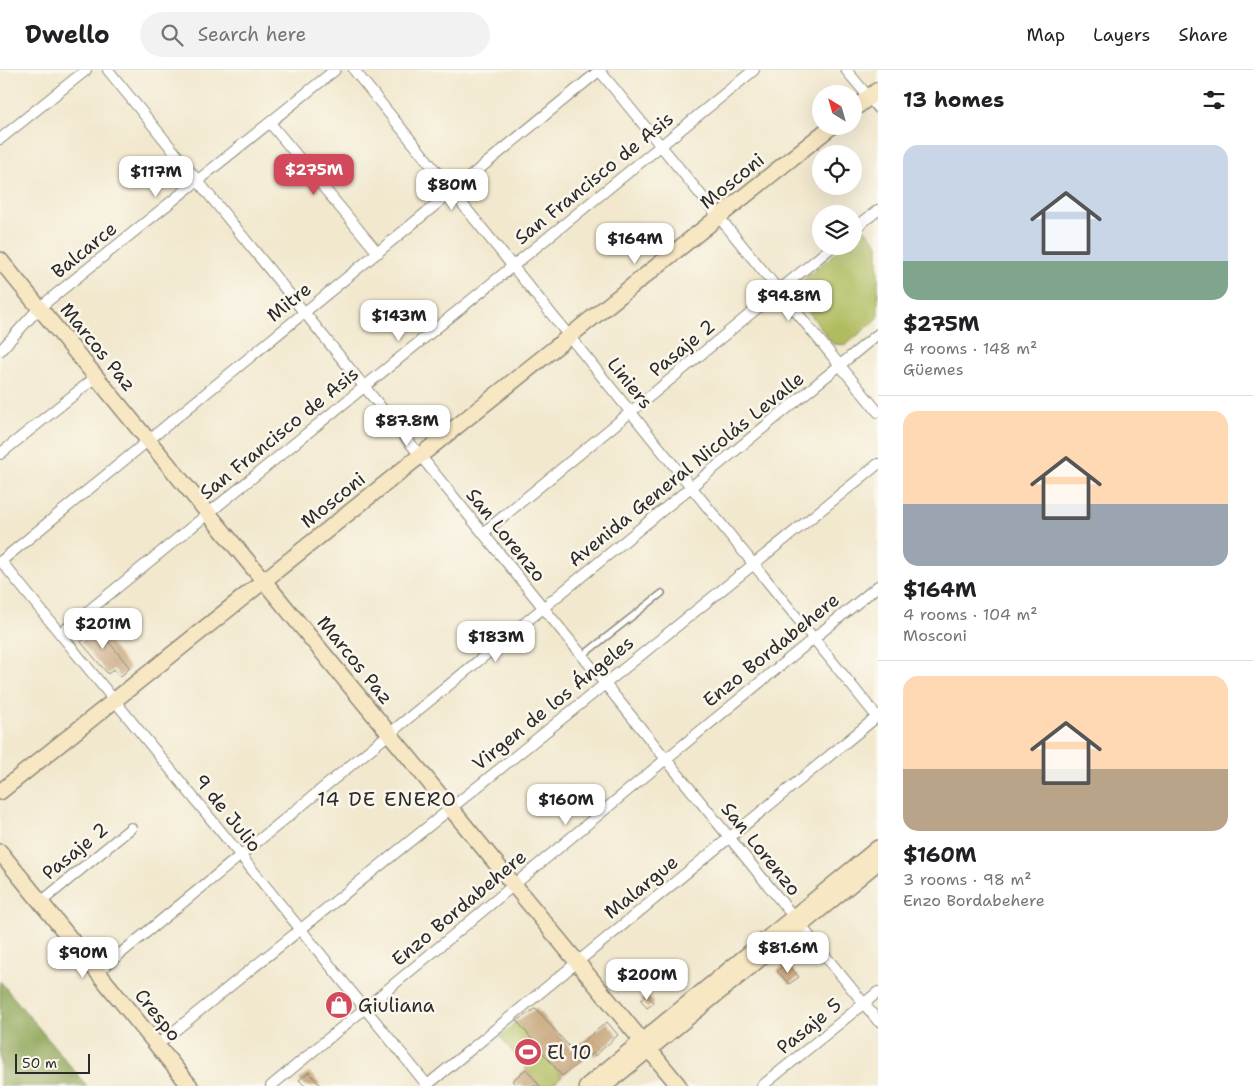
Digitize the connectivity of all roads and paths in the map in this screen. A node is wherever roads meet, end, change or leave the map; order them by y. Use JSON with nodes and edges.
{"nodes":[{"id":1,"x":86,"y":70,"type":"edge"},
{"id":2,"x":108,"y":70,"type":"edge"},
{"id":3,"x":336,"y":70,"type":"edge"},
{"id":4,"x":354,"y":70,"type":"edge"},
{"id":5,"x":600,"y":70,"type":"edge"},
{"id":6,"x":754,"y":70,"type":"edge"},
{"id":7,"x":846,"y":70,"type":"edge"},
{"id":8,"x":875,"y":98,"type":"edge"},
{"id":9,"x":862,"y":105,"type":"edge"},
{"id":10,"x":270,"y":123,"type":"junction"},
{"id":11,"x":821,"y":135,"type":"edge"},
{"id":12,"x":0,"y":139,"type":"edge"},
{"id":13,"x":661,"y":146,"type":"junction"},
{"id":14,"x":197,"y":181,"type":"junction"},
{"id":15,"x":452,"y":191,"type":"junction"},
{"id":16,"x":878,"y":210,"type":"edge"},
{"id":17,"x":719,"y":217,"type":"junction"},
{"id":18,"x":862,"y":223,"type":"edge"},
{"id":19,"x":378,"y":252,"type":"junction"},
{"id":20,"x":822,"y":255,"type":"edge"},
{"id":21,"x":0,"y":260,"type":"edge"},
{"id":22,"x":513,"y":266,"type":"junction"},
{"id":23,"x":779,"y":291,"type":"junction"},
{"id":24,"x":39,"y":308,"type":"junction"},
{"id":25,"x":304,"y":313,"type":"junction"},
{"id":26,"x":878,"y":334,"type":"edge"},
{"id":27,"x":570,"y":336,"type":"junction"},
{"id":28,"x":0,"y":351,"type":"edge"},
{"id":29,"x":840,"y":365,"type":"junction"},
{"id":30,"x":96,"y":377,"type":"junction"},
{"id":31,"x":364,"y":387,"type":"junction"},
{"id":32,"x":631,"y":412,"type":"junction"},
{"id":33,"x":878,"y":412,"type":"edge"},
{"id":34,"x":148,"y":440,"type":"junction"},
{"id":35,"x":0,"y":454,"type":"edge"},
{"id":36,"x":420,"y":456,"type":"junction"},
{"id":37,"x":878,"y":464,"type":"edge"},
{"id":38,"x":691,"y":487,"type":"junction"},
{"id":39,"x":208,"y":514,"type":"junction"},
{"id":40,"x":482,"y":534,"type":"junction"},
{"id":41,"x":0,"y":562,"type":"edge"},
{"id":42,"x":753,"y":564,"type":"junction"},
{"id":43,"x":264,"y":581,"type":"junction"},
{"id":44,"x":878,"y":586,"type":"edge"},
{"id":45,"x":662,"y":593,"type":"dead end"},
{"id":46,"x":543,"y":608,"type":"junction"},
{"id":47,"x":60,"y":634,"type":"junction"},
{"id":48,"x":814,"y":638,"type":"junction"},
{"id":49,"x":582,"y":656,"type":"junction"},
{"id":50,"x":604,"y":684,"type":"junction"},
{"id":51,"x":114,"y":701,"type":"junction"},
{"id":52,"x":878,"y":717,"type":"edge"},
{"id":53,"x":389,"y":734,"type":"junction"},
{"id":54,"x":666,"y":759,"type":"junction"},
{"id":55,"x":0,"y":792,"type":"edge"},
{"id":56,"x":450,"y":808,"type":"junction"},
{"id":57,"x":131,"y":828,"type":"dead end"},
{"id":58,"x":729,"y":838,"type":"junction"},
{"id":59,"x":878,"y":848,"type":"edge"},
{"id":60,"x":0,"y":852,"type":"edge"},
{"id":61,"x":240,"y":855,"type":"junction"},
{"id":62,"x":878,"y":862,"type":"edge"},
{"id":63,"x":514,"y":886,"type":"junction"},
{"id":64,"x":41,"y":902,"type":"junction"},
{"id":65,"x":797,"y":922,"type":"junction"},
{"id":66,"x":300,"y":929,"type":"junction"},
{"id":67,"x":577,"y":962,"type":"junction"},
{"id":68,"x":98,"y":972,"type":"junction"},
{"id":69,"x":878,"y":992,"type":"edge"},
{"id":70,"x":864,"y":1004,"type":"junction"},
{"id":71,"x":365,"y":1008,"type":"junction"},
{"id":72,"x":878,"y":1021,"type":"edge"},
{"id":73,"x":157,"y":1045,"type":"junction"},
{"id":74,"x":645,"y":1045,"type":"junction"},
{"id":75,"x":190,"y":1086,"type":"edge"},
{"id":76,"x":271,"y":1086,"type":"edge"},
{"id":77,"x":427,"y":1086,"type":"edge"},
{"id":78,"x":587,"y":1086,"type":"edge"},
{"id":79,"x":604,"y":1086,"type":"edge"},
{"id":80,"x":679,"y":1086,"type":"edge"},
{"id":81,"x":762,"y":1086,"type":"edge"}],
"edges":[{"from":1,"to":12,"type":"street"},
{"from":2,"to":14,"type":"street","name":"San Lorenzo"},
{"from":3,"to":10,"type":"street","name":"Balcarce"},
{"from":4,"to":15,"type":"street","name":"Liniers"},
{"from":5,"to":13,"type":"street"},
{"from":5,"to":15,"type":"street","name":"Mitre"},
{"from":6,"to":13,"type":"street","name":"San Francisco de Asis"},
{"from":7,"to":8,"type":"street"},
{"from":8,"to":9,"type":"street"},
{"from":10,"to":14,"type":"street","name":"Balcarce"},
{"from":10,"to":19,"type":"street"},
{"from":11,"to":17,"type":"street","name":"Mosconi"},
{"from":13,"to":17,"type":"street"},
{"from":13,"to":22,"type":"street","name":"San Francisco de Asis"},
{"from":14,"to":24,"type":"street","name":"Balcarce"},
{"from":14,"to":25,"type":"street","name":"San Lorenzo"},
{"from":15,"to":19,"type":"street","name":"Mitre"},
{"from":15,"to":22,"type":"street","name":"Liniers"},
{"from":16,"to":18,"type":"street"},
{"from":17,"to":23,"type":"street"},
{"from":17,"to":27,"type":"street","name":"Mosconi"},
{"from":19,"to":25,"type":"street","name":"Mitre"},
{"from":20,"to":23,"type":"street","name":"Pasaje 2"},
{"from":21,"to":24,"type":"street","name":"Marcos Paz"},
{"from":22,"to":27,"type":"street","name":"Liniers"},
{"from":22,"to":31,"type":"street","name":"San Francisco de Asis"},
{"from":23,"to":29,"type":"street"},
{"from":23,"to":32,"type":"street","name":"Pasaje 2"},
{"from":24,"to":28,"type":"street","name":"Balcarce"},
{"from":24,"to":30,"type":"street","name":"Marcos Paz"},
{"from":25,"to":31,"type":"street","name":"San Lorenzo"},
{"from":25,"to":34,"type":"street","name":"Mitre"},
{"from":26,"to":29,"type":"street","name":"Avenida General Nicolás Levalle"},
{"from":27,"to":32,"type":"street","name":"Liniers"},
{"from":27,"to":36,"type":"street","name":"Mosconi"},
{"from":29,"to":33,"type":"street"},
{"from":29,"to":38,"type":"street","name":"Avenida General Nicolás Levalle"},
{"from":30,"to":34,"type":"street","name":"Marcos Paz"},
{"from":30,"to":35,"type":"street"},
{"from":31,"to":36,"type":"street","name":"San Lorenzo"},
{"from":31,"to":39,"type":"street","name":"San Francisco de Asis"},
{"from":32,"to":38,"type":"street","name":"Liniers"},
{"from":32,"to":40,"type":"street","name":"Pasaje 2"},
{"from":34,"to":39,"type":"street","name":"Marcos Paz"},
{"from":34,"to":41,"type":"street","name":"Mitre"},
{"from":36,"to":40,"type":"street","name":"San Lorenzo"},
{"from":36,"to":43,"type":"street","name":"Mosconi"},
{"from":37,"to":42,"type":"street","name":"Virgen de los Ángeles"},
{"from":38,"to":42,"type":"street","name":"Liniers"},
{"from":38,"to":46,"type":"street","name":"Avenida General Nicolás Levalle"},
{"from":39,"to":43,"type":"street","name":"Marcos Paz"},
{"from":39,"to":47,"type":"street","name":"San Francisco de Asis"},
{"from":40,"to":46,"type":"street","name":"San Lorenzo"},
{"from":41,"to":47,"type":"street","name":"9 de Julio"},
{"from":42,"to":48,"type":"street","name":"Liniers"},
{"from":42,"to":50,"type":"street","name":"Virgen de los Ángeles"},
{"from":43,"to":51,"type":"street","name":"Mosconi"},
{"from":43,"to":53,"type":"street","name":"Marcos Paz"},
{"from":44,"to":48,"type":"street","name":"Enzo Bordabehere"},
{"from":45,"to":49,"type":"lane"},
{"from":46,"to":49,"type":"street","name":"San Lorenzo"},
{"from":46,"to":53,"type":"street","name":"Avenida General Nicolás Levalle"},
{"from":47,"to":51,"type":"street","name":"9 de Julio"},
{"from":48,"to":52,"type":"street","name":"Liniers"},
{"from":48,"to":54,"type":"street","name":"Enzo Bordabehere"},
{"from":49,"to":50,"type":"street","name":"San Lorenzo"},
{"from":50,"to":54,"type":"street","name":"San Lorenzo"},
{"from":50,"to":56,"type":"street","name":"Virgen de los Ángeles"},
{"from":51,"to":55,"type":"street","name":"Mosconi"},
{"from":51,"to":61,"type":"street","name":"9 de Julio"},
{"from":52,"to":58,"type":"street","name":"Malargue"},
{"from":53,"to":56,"type":"street","name":"Marcos Paz"},
{"from":53,"to":61,"type":"street","name":"Avenida General Nicolás Levalle"},
{"from":54,"to":58,"type":"street","name":"San Lorenzo"},
{"from":54,"to":63,"type":"street","name":"Enzo Bordabehere"},
{"from":56,"to":63,"type":"street","name":"Marcos Paz"},
{"from":56,"to":66,"type":"street","name":"Virgen de los Ángeles"},
{"from":57,"to":64,"type":"street","name":"Pasaje 2"},
{"from":58,"to":65,"type":"street","name":"San Lorenzo"},
{"from":58,"to":67,"type":"street","name":"Malargue"},
{"from":59,"to":65,"type":"street"},
{"from":60,"to":64,"type":"street","name":"Crespo"},
{"from":61,"to":66,"type":"street","name":"9 de Julio"},
{"from":61,"to":68,"type":"street","name":"Avenida General Nicolás Levalle"},
{"from":62,"to":65,"type":"street"},
{"from":63,"to":67,"type":"street","name":"Marcos Paz"},
{"from":63,"to":71,"type":"street","name":"Enzo Bordabehere"},
{"from":64,"to":68,"type":"street","name":"Crespo"},
{"from":65,"to":70,"type":"street","name":"San Lorenzo"},
{"from":65,"to":74,"type":"street"},
{"from":66,"to":71,"type":"street","name":"9 de Julio"},
{"from":66,"to":73,"type":"street","name":"Virgen de los Ángeles"},
{"from":67,"to":74,"type":"street","name":"Marcos Paz"},
{"from":67,"to":77,"type":"street","name":"Malargue"},
{"from":68,"to":73,"type":"street","name":"Crespo"},
{"from":69,"to":70,"type":"street","name":"Pasaje 5"},
{"from":70,"to":72,"type":"street","name":"San Lorenzo"},
{"from":70,"to":81,"type":"street","name":"Pasaje 5"},
{"from":71,"to":76,"type":"street","name":"Enzo Bordabehere"},
{"from":71,"to":77,"type":"street","name":"9 de Julio"},
{"from":73,"to":75,"type":"street","name":"Crespo"},
{"from":74,"to":78,"type":"street"},
{"from":74,"to":79,"type":"street"},
{"from":74,"to":80,"type":"street","name":"Marcos Paz"}]}
